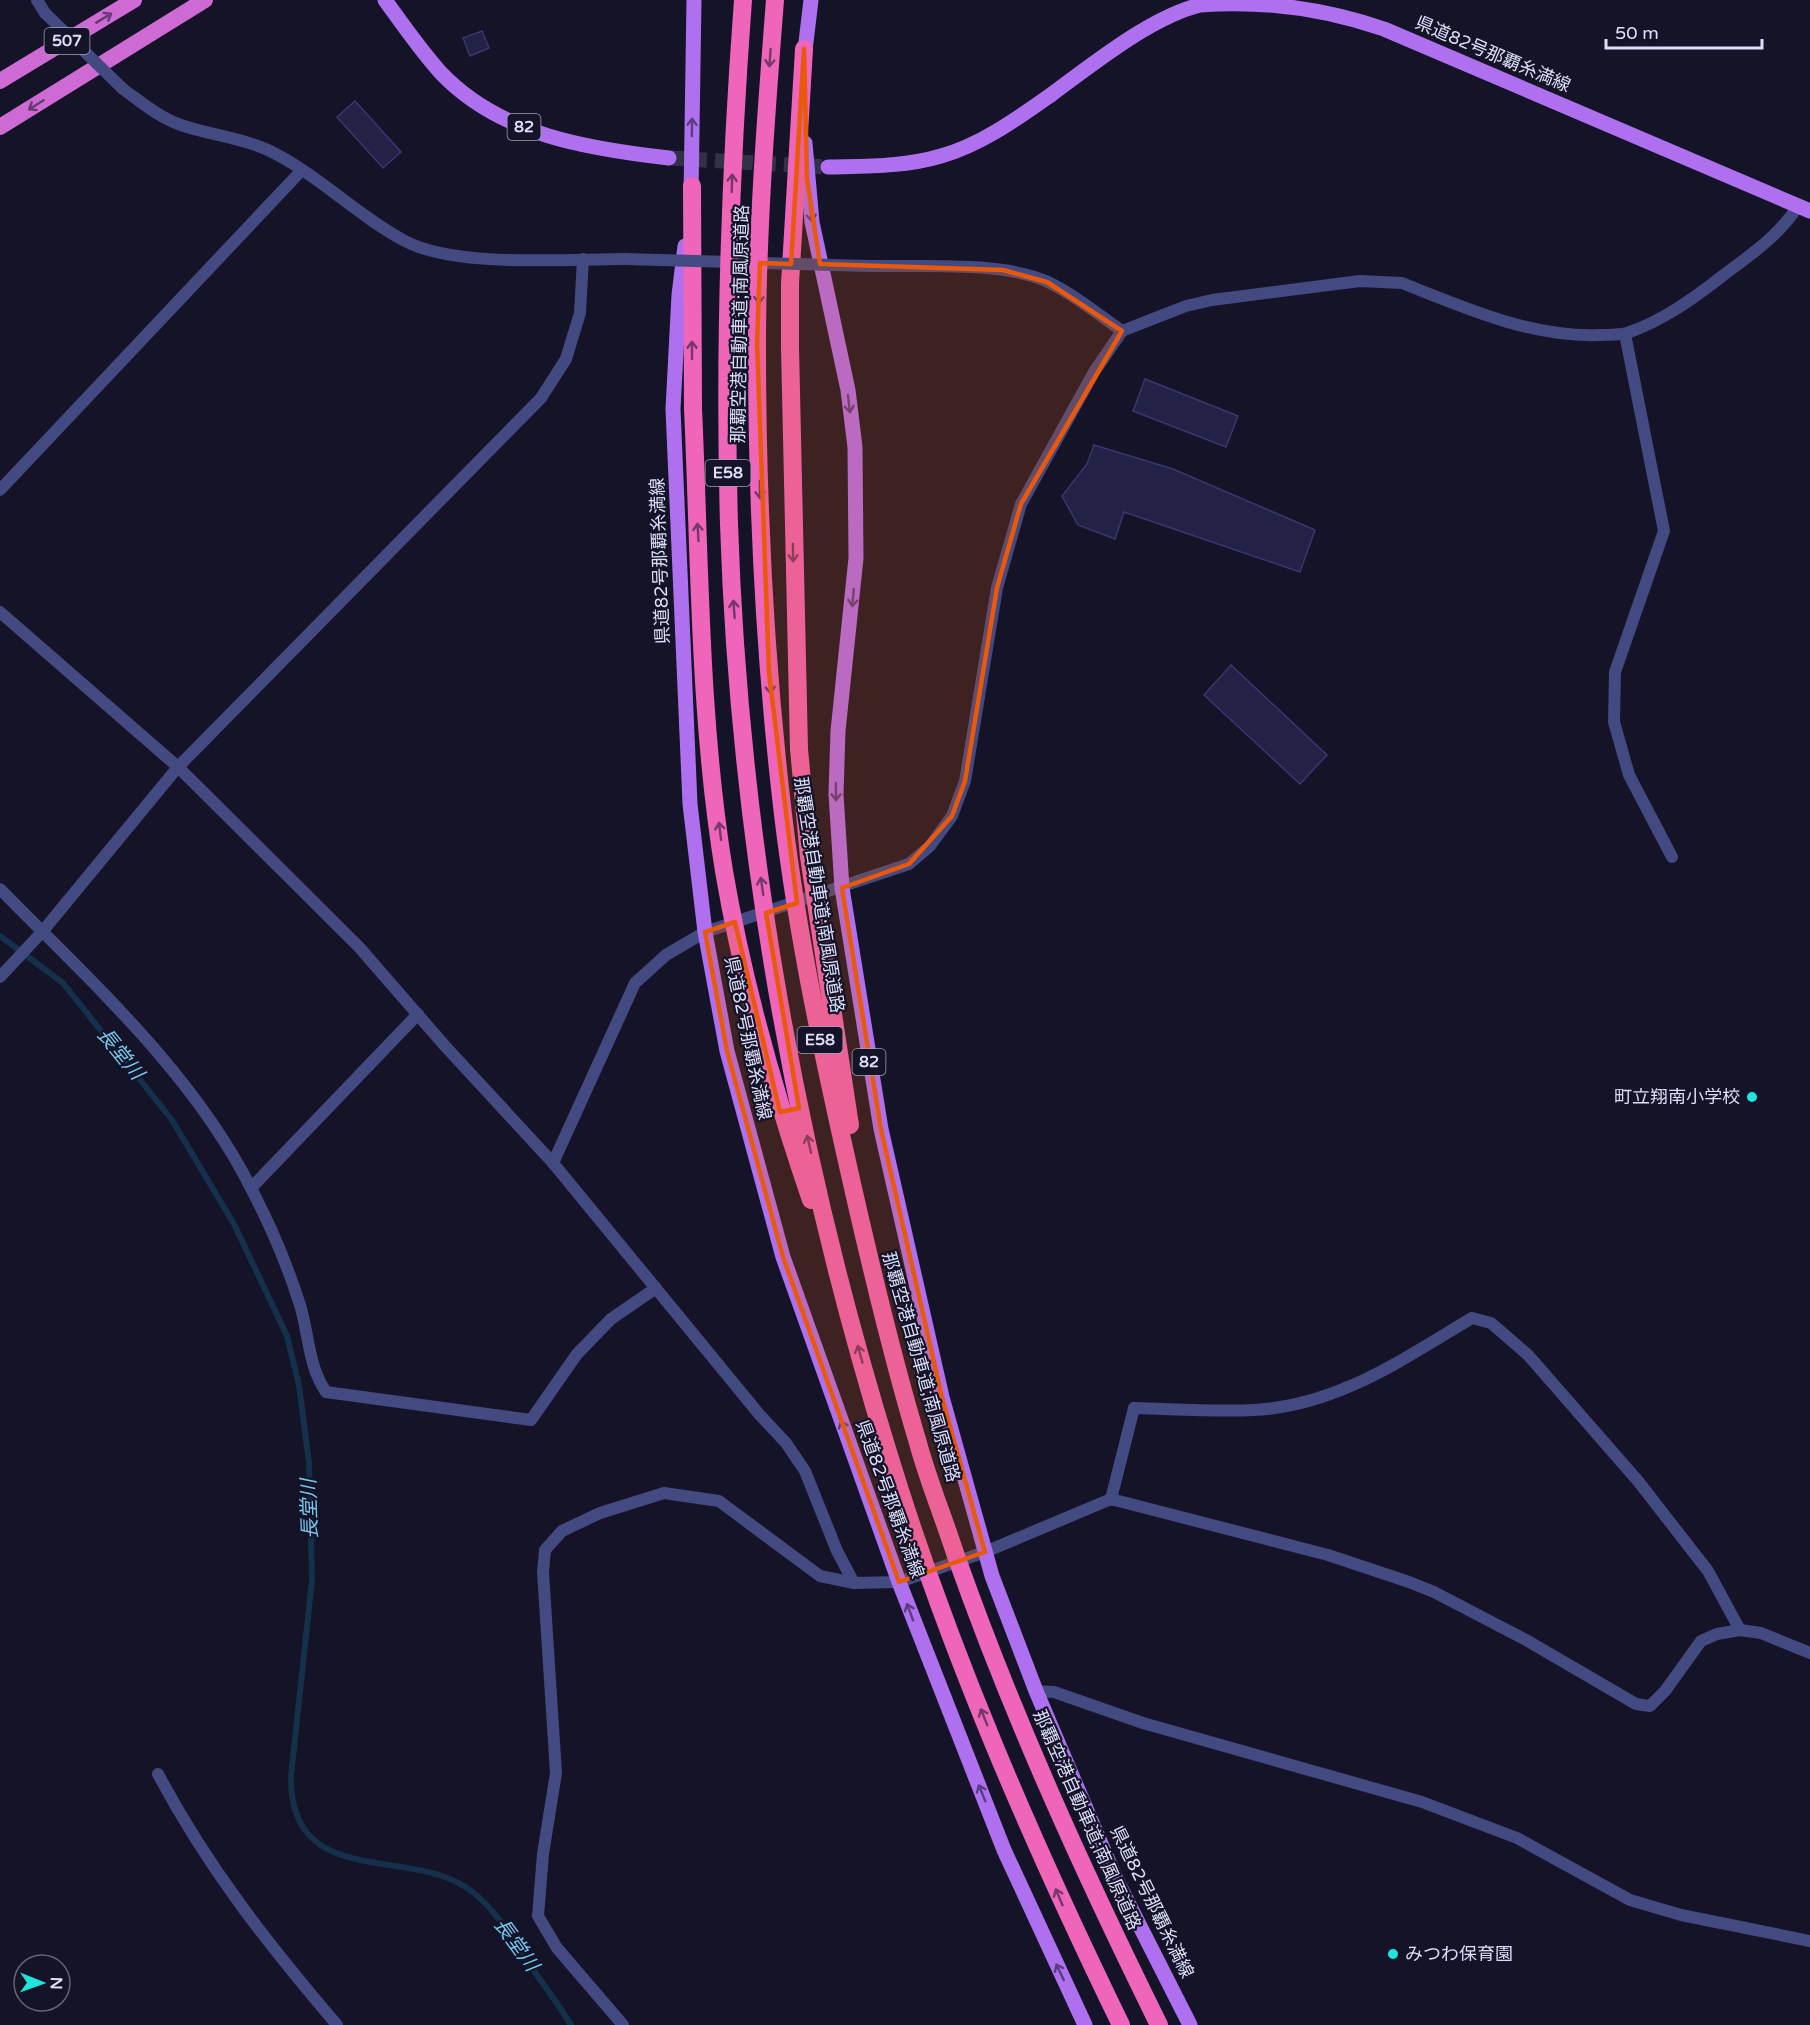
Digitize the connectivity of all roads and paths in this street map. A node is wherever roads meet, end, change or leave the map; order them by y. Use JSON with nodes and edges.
{"nodes":[{"id":1,"x":37,"y":0,"type":"edge"},
{"id":2,"x":134,"y":0,"type":"edge"},
{"id":3,"x":205,"y":0,"type":"edge"},
{"id":4,"x":386,"y":0,"type":"edge"},
{"id":5,"x":694,"y":0,"type":"edge"},
{"id":6,"x":743,"y":0,"type":"edge"},
{"id":7,"x":775,"y":0,"type":"edge"},
{"id":8,"x":811,"y":0,"type":"edge"},
{"id":9,"x":1199,"y":3,"type":"edge"},
{"id":10,"x":804,"y":49,"type":"junction"},
{"id":11,"x":0,"y":81,"type":"edge"},
{"id":12,"x":0,"y":127,"type":"edge"},
{"id":13,"x":669,"y":158,"type":"tunnel mouth"},
{"id":14,"x":828,"y":167,"type":"tunnel mouth"},
{"id":15,"x":302,"y":170,"type":"junction"},
{"id":16,"x":692,"y":186,"type":"junction"},
{"id":17,"x":1804,"y":208,"type":"edge"},
{"id":18,"x":583,"y":259,"type":"junction"},
{"id":19,"x":1122,"y":331,"type":"junction"},
{"id":20,"x":1625,"y":334,"type":"junction"},
{"id":21,"x":0,"y":490,"type":"edge"},
{"id":22,"x":0,"y":612,"type":"edge"},
{"id":23,"x":178,"y":768,"type":"junction"},
{"id":24,"x":1672,"y":857,"type":"dead end"},
{"id":25,"x":842,"y":888,"type":"junction"},
{"id":26,"x":0,"y":889,"type":"edge"},
{"id":27,"x":42,"y":932,"type":"junction"},
{"id":28,"x":705,"y":932,"type":"junction"},
{"id":29,"x":0,"y":976,"type":"edge"},
{"id":30,"x":418,"y":1014,"type":"junction"},
{"id":31,"x":553,"y":1162,"type":"junction"},
{"id":32,"x":251,"y":1188,"type":"junction"},
{"id":33,"x":872,"y":1275,"type":"junction"},
{"id":34,"x":656,"y":1288,"type":"junction"},
{"id":35,"x":842,"y":1293,"type":"junction"},
{"id":36,"x":1111,"y":1499,"type":"junction"},
{"id":37,"x":985,"y":1552,"type":"junction"},
{"id":38,"x":899,"y":1582,"type":"junction"},
{"id":39,"x":854,"y":1583,"type":"junction"},
{"id":40,"x":1740,"y":1630,"type":"junction"},
{"id":41,"x":1810,"y":1653,"type":"edge"},
{"id":42,"x":1036,"y":1691,"type":"junction"},
{"id":43,"x":158,"y":1774,"type":"dead end"},
{"id":44,"x":1810,"y":1941,"type":"edge"},
{"id":45,"x":336,"y":2025,"type":"edge"},
{"id":46,"x":623,"y":2025,"type":"edge"},
{"id":47,"x":1084,"y":2025,"type":"edge"},
{"id":48,"x":1121,"y":2025,"type":"edge"},
{"id":49,"x":1159,"y":2025,"type":"edge"},
{"id":50,"x":1190,"y":2025,"type":"edge"}],
"edges":[{"from":1,"to":15,"type":"street","bridge":true},
{"from":11,"to":2,"type":"highway","number":"507","one_way":true},
{"from":3,"to":12,"type":"highway","number":"507","one_way":true},
{"from":4,"to":13,"type":"main road","number":"82"},
{"from":16,"to":5,"type":"main road","name":"県道82号那覇糸満線","one_way":true},
{"from":35,"to":6,"type":"highway","name":"那覇空港自動車道;南風原道路","number":"E58","one_way":true,"bridge":true},
{"from":7,"to":33,"type":"highway","name":"那覇空港自動車道;南風原道路","number":"E58","one_way":true,"bridge":true},
{"from":8,"to":10,"type":"main road","name":"県道82号那覇糸満線","number":"82"},
{"from":9,"to":14,"type":"main road","name":"県道82号那覇糸満線"},
{"from":9,"to":17,"type":"main road","name":"県道82号那覇糸満線"},
{"from":10,"to":25,"type":"main road","name":"県道82号那覇糸満線","number":"82","one_way":true},
{"from":10,"to":33,"type":"highway","one_way":true,"bridge":true},
{"from":15,"to":18,"type":"street"},
{"from":15,"to":21,"type":"street"},
{"from":16,"to":28,"type":"main road","name":"県道82号那覇糸満線"},
{"from":35,"to":16,"type":"highway","one_way":true,"bridge":true},
{"from":17,"to":20,"type":"street"},
{"from":18,"to":19,"type":"street","bridge":true},
{"from":18,"to":23,"type":"street"},
{"from":19,"to":20,"type":"street"},
{"from":19,"to":25,"type":"street"},
{"from":20,"to":24,"type":"street"},
{"from":22,"to":23,"type":"street"},
{"from":23,"to":27,"type":"street"},
{"from":23,"to":30,"type":"street"},
{"from":25,"to":28,"type":"street"},
{"from":25,"to":37,"type":"main road","name":"県道82号那覇糸満線","number":"82"},
{"from":26,"to":27,"type":"street"},
{"from":27,"to":29,"type":"street"},
{"from":27,"to":32,"type":"street"},
{"from":28,"to":31,"type":"street"},
{"from":38,"to":28,"type":"main road","name":"県道82号那覇糸満線","one_way":true},
{"from":30,"to":31,"type":"street"},
{"from":30,"to":32,"type":"street"},
{"from":31,"to":34,"type":"street"},
{"from":32,"to":34,"type":"street"},
{"from":33,"to":49,"type":"highway","name":"那覇空港自動車道;南風原道路","number":"E58","bridge":true},
{"from":34,"to":39,"type":"street"},
{"from":48,"to":35,"type":"highway","name":"那覇空港自動車道;南風原道路","number":"E58","one_way":true,"bridge":true},
{"from":36,"to":37,"type":"street"},
{"from":36,"to":40,"type":"street"},
{"from":36,"to":40,"type":"street"},
{"from":37,"to":38,"type":"street"},
{"from":37,"to":42,"type":"main road","name":"県道82号那覇糸満線","number":"82"},
{"from":38,"to":39,"type":"street"},
{"from":47,"to":38,"type":"main road","name":"県道82号那覇糸満線","one_way":true},
{"from":39,"to":46,"type":"street"},
{"from":40,"to":41,"type":"street"},
{"from":42,"to":44,"type":"street"},
{"from":42,"to":50,"type":"main road","name":"県道82号那覇糸満線","number":"82"},
{"from":43,"to":45,"type":"street"}]}
